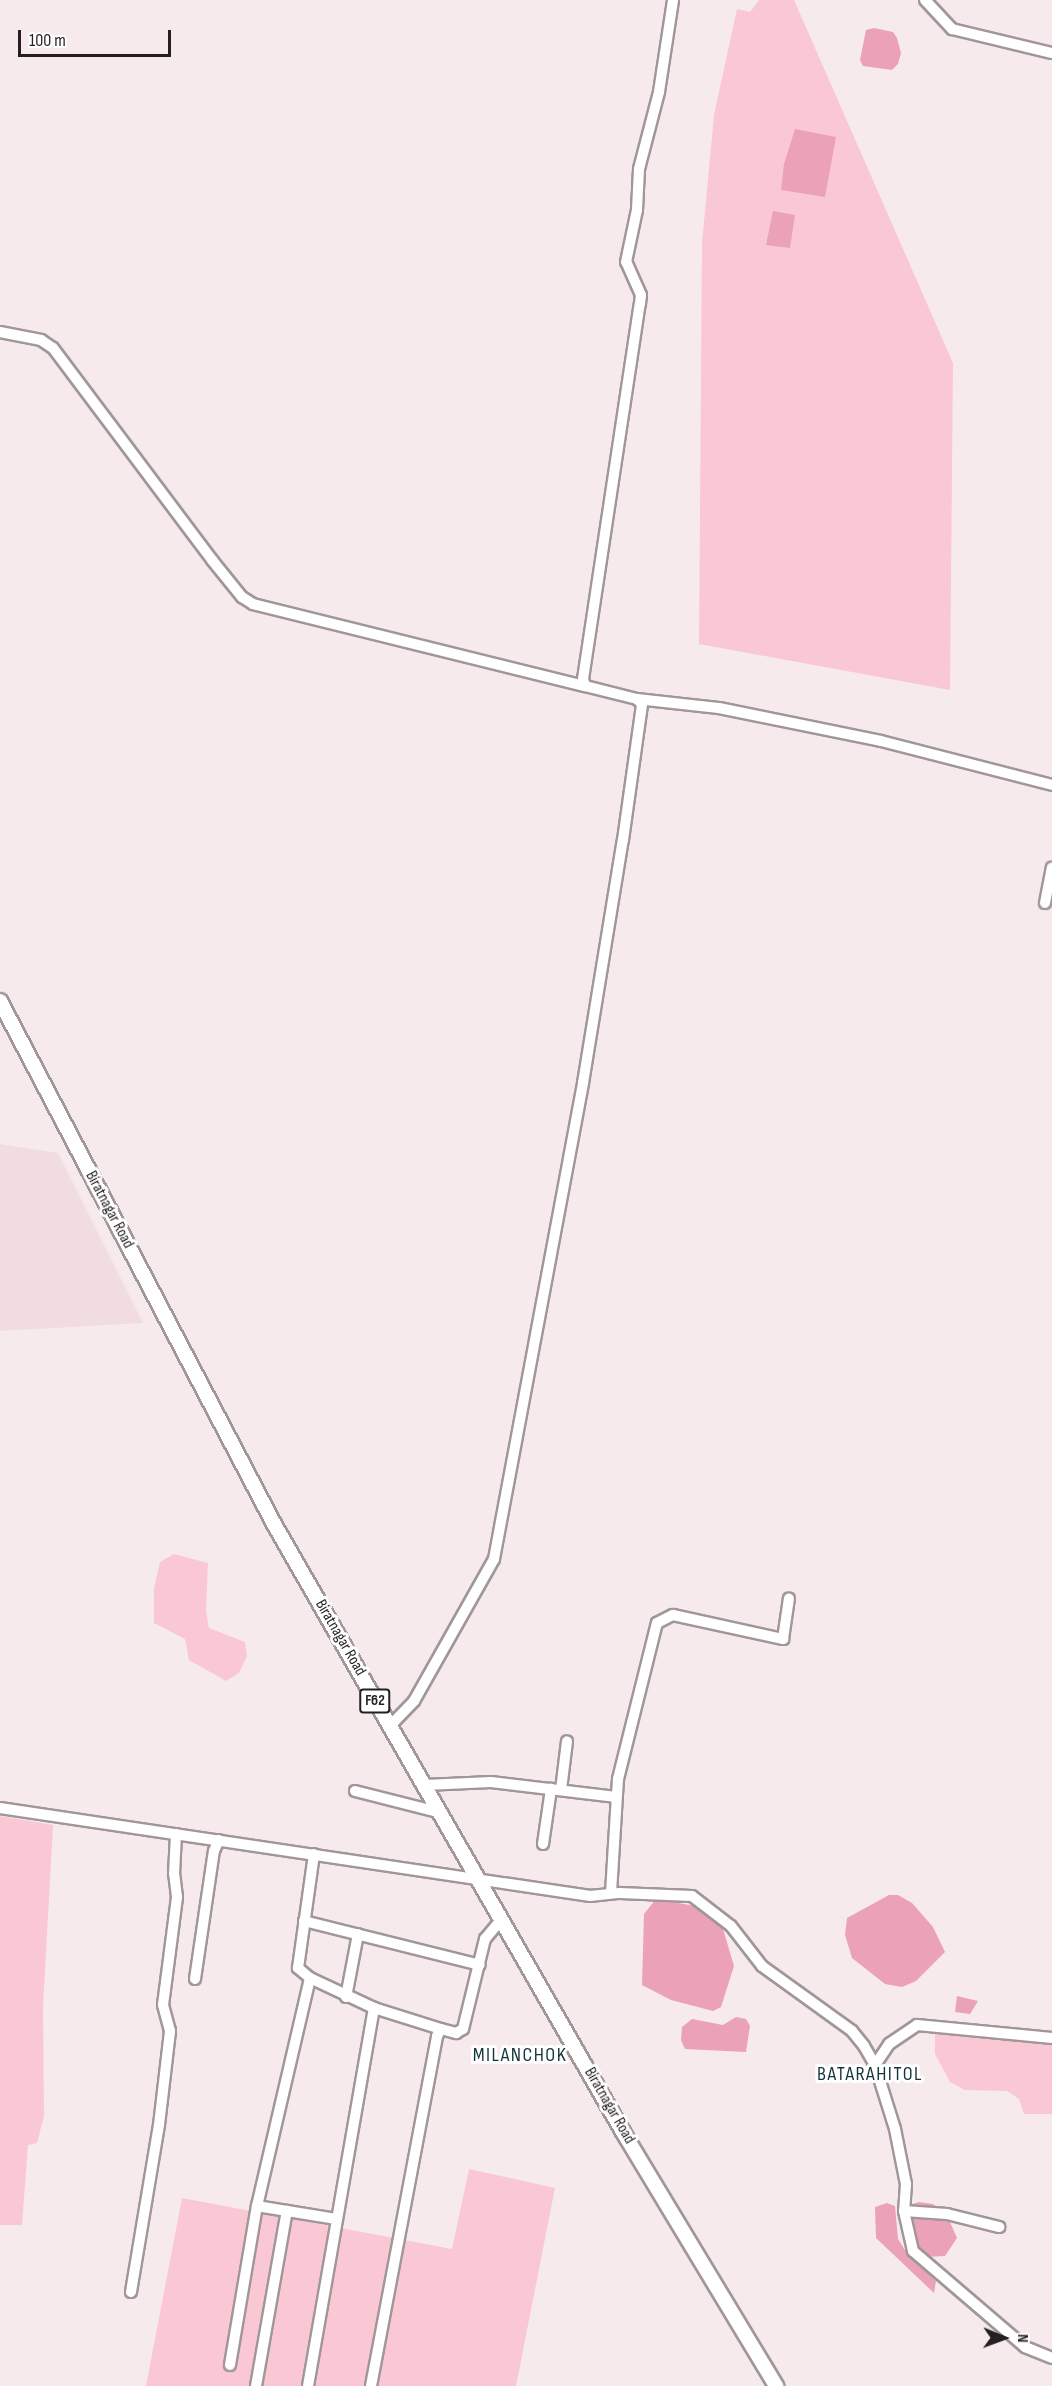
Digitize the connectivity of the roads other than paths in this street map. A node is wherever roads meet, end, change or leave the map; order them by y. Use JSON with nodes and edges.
{"nodes":[{"id":1,"x":673,"y":0,"type":"edge"},
{"id":2,"x":925,"y":0,"type":"edge"},
{"id":3,"x":1052,"y":53,"type":"edge"},
{"id":4,"x":0,"y":332,"type":"edge"},
{"id":5,"x":585,"y":686,"type":"junction"},
{"id":6,"x":637,"y":699,"type":"junction"},
{"id":7,"x":1052,"y":785,"type":"edge"},
{"id":8,"x":1052,"y":868,"type":"edge"},
{"id":9,"x":1045,"y":903,"type":"dead end"},
{"id":10,"x":0,"y":1001,"type":"edge"},
{"id":11,"x":3,"y":1020,"type":"edge"},
{"id":12,"x":789,"y":1598,"type":"dead end"},
{"id":13,"x":390,"y":1726,"type":"junction"},
{"id":14,"x":567,"y":1742,"type":"dead end"},
{"id":15,"x":425,"y":1785,"type":"junction"},
{"id":16,"x":556,"y":1790,"type":"junction"},
{"id":17,"x":355,"y":1791,"type":"dead end"},
{"id":18,"x":616,"y":1797,"type":"junction"},
{"id":19,"x":0,"y":1808,"type":"edge"},
{"id":20,"x":442,"y":1813,"type":"junction"},
{"id":21,"x":176,"y":1834,"type":"junction"},
{"id":22,"x":219,"y":1840,"type":"junction"},
{"id":23,"x":543,"y":1845,"type":"dead end"},
{"id":24,"x":314,"y":1854,"type":"junction"},
{"id":25,"x":479,"y":1879,"type":"junction"},
{"id":26,"x":611,"y":1893,"type":"junction"},
{"id":27,"x":502,"y":1919,"type":"junction"},
{"id":28,"x":304,"y":1921,"type":"junction"},
{"id":29,"x":358,"y":1934,"type":"junction"},
{"id":30,"x":480,"y":1965,"type":"junction"},
{"id":31,"x":310,"y":1978,"type":"junction"},
{"id":32,"x":195,"y":1979,"type":"dead end"},
{"id":33,"x":346,"y":1997,"type":"junction"},
{"id":34,"x":374,"y":2008,"type":"junction"},
{"id":35,"x":441,"y":2029,"type":"junction"},
{"id":36,"x":1052,"y":2038,"type":"edge"},
{"id":37,"x":875,"y":2065,"type":"junction"},
{"id":38,"x":257,"y":2206,"type":"junction"},
{"id":39,"x":287,"y":2211,"type":"junction"},
{"id":40,"x":904,"y":2211,"type":"junction"},
{"id":41,"x":336,"y":2219,"type":"junction"},
{"id":42,"x":999,"y":2227,"type":"dead end"},
{"id":43,"x":131,"y":2292,"type":"dead end"},
{"id":44,"x":1052,"y":2358,"type":"edge"},
{"id":45,"x":230,"y":2365,"type":"dead end"},
{"id":46,"x":256,"y":2386,"type":"edge"},
{"id":47,"x":308,"y":2386,"type":"edge"},
{"id":48,"x":371,"y":2386,"type":"edge"},
{"id":49,"x":776,"y":2386,"type":"edge"}],
"edges":[{"from":1,"to":5,"type":"street"},
{"from":2,"to":3,"type":"street"},
{"from":4,"to":5,"type":"street"},
{"from":5,"to":6,"type":"street"},
{"from":6,"to":7,"type":"street"},
{"from":6,"to":13,"type":"street"},
{"from":8,"to":9,"type":"street"},
{"from":10,"to":11,"type":"main road","name":"Biratnagar Road","number":"F62"},
{"from":11,"to":13,"type":"main road","name":"Biratnagar Road","number":"F62"},
{"from":12,"to":18,"type":"street"},
{"from":13,"to":15,"type":"main road","name":"Biratnagar Road","number":"F62"},
{"from":14,"to":16,"type":"street"},
{"from":15,"to":16,"type":"street"},
{"from":15,"to":20,"type":"main road","name":"Biratnagar Road","number":"F62"},
{"from":16,"to":18,"type":"street"},
{"from":16,"to":23,"type":"street"},
{"from":17,"to":20,"type":"street"},
{"from":18,"to":26,"type":"street"},
{"from":19,"to":21,"type":"street"},
{"from":20,"to":25,"type":"main road","name":"Biratnagar Road","number":"F62"},
{"from":21,"to":22,"type":"street"},
{"from":21,"to":43,"type":"street"},
{"from":22,"to":24,"type":"street"},
{"from":22,"to":32,"type":"street"},
{"from":24,"to":25,"type":"street"},
{"from":24,"to":28,"type":"street"},
{"from":25,"to":26,"type":"street"},
{"from":25,"to":27,"type":"main road","name":"Biratnagar Road","number":"F62"},
{"from":26,"to":37,"type":"street"},
{"from":27,"to":30,"type":"street"},
{"from":27,"to":49,"type":"main road","name":"Biratnagar Road","number":"F62"},
{"from":28,"to":29,"type":"street"},
{"from":28,"to":31,"type":"street"},
{"from":29,"to":30,"type":"street"},
{"from":29,"to":33,"type":"street"},
{"from":30,"to":35,"type":"street"},
{"from":31,"to":33,"type":"street"},
{"from":31,"to":38,"type":"street"},
{"from":33,"to":34,"type":"street"},
{"from":34,"to":35,"type":"street"},
{"from":34,"to":41,"type":"street"},
{"from":35,"to":48,"type":"street"},
{"from":36,"to":37,"type":"street"},
{"from":37,"to":40,"type":"street"},
{"from":38,"to":39,"type":"street"},
{"from":38,"to":45,"type":"street"},
{"from":39,"to":41,"type":"street"},
{"from":39,"to":46,"type":"street"},
{"from":40,"to":42,"type":"street"},
{"from":40,"to":44,"type":"street"},
{"from":41,"to":47,"type":"street"}]}
